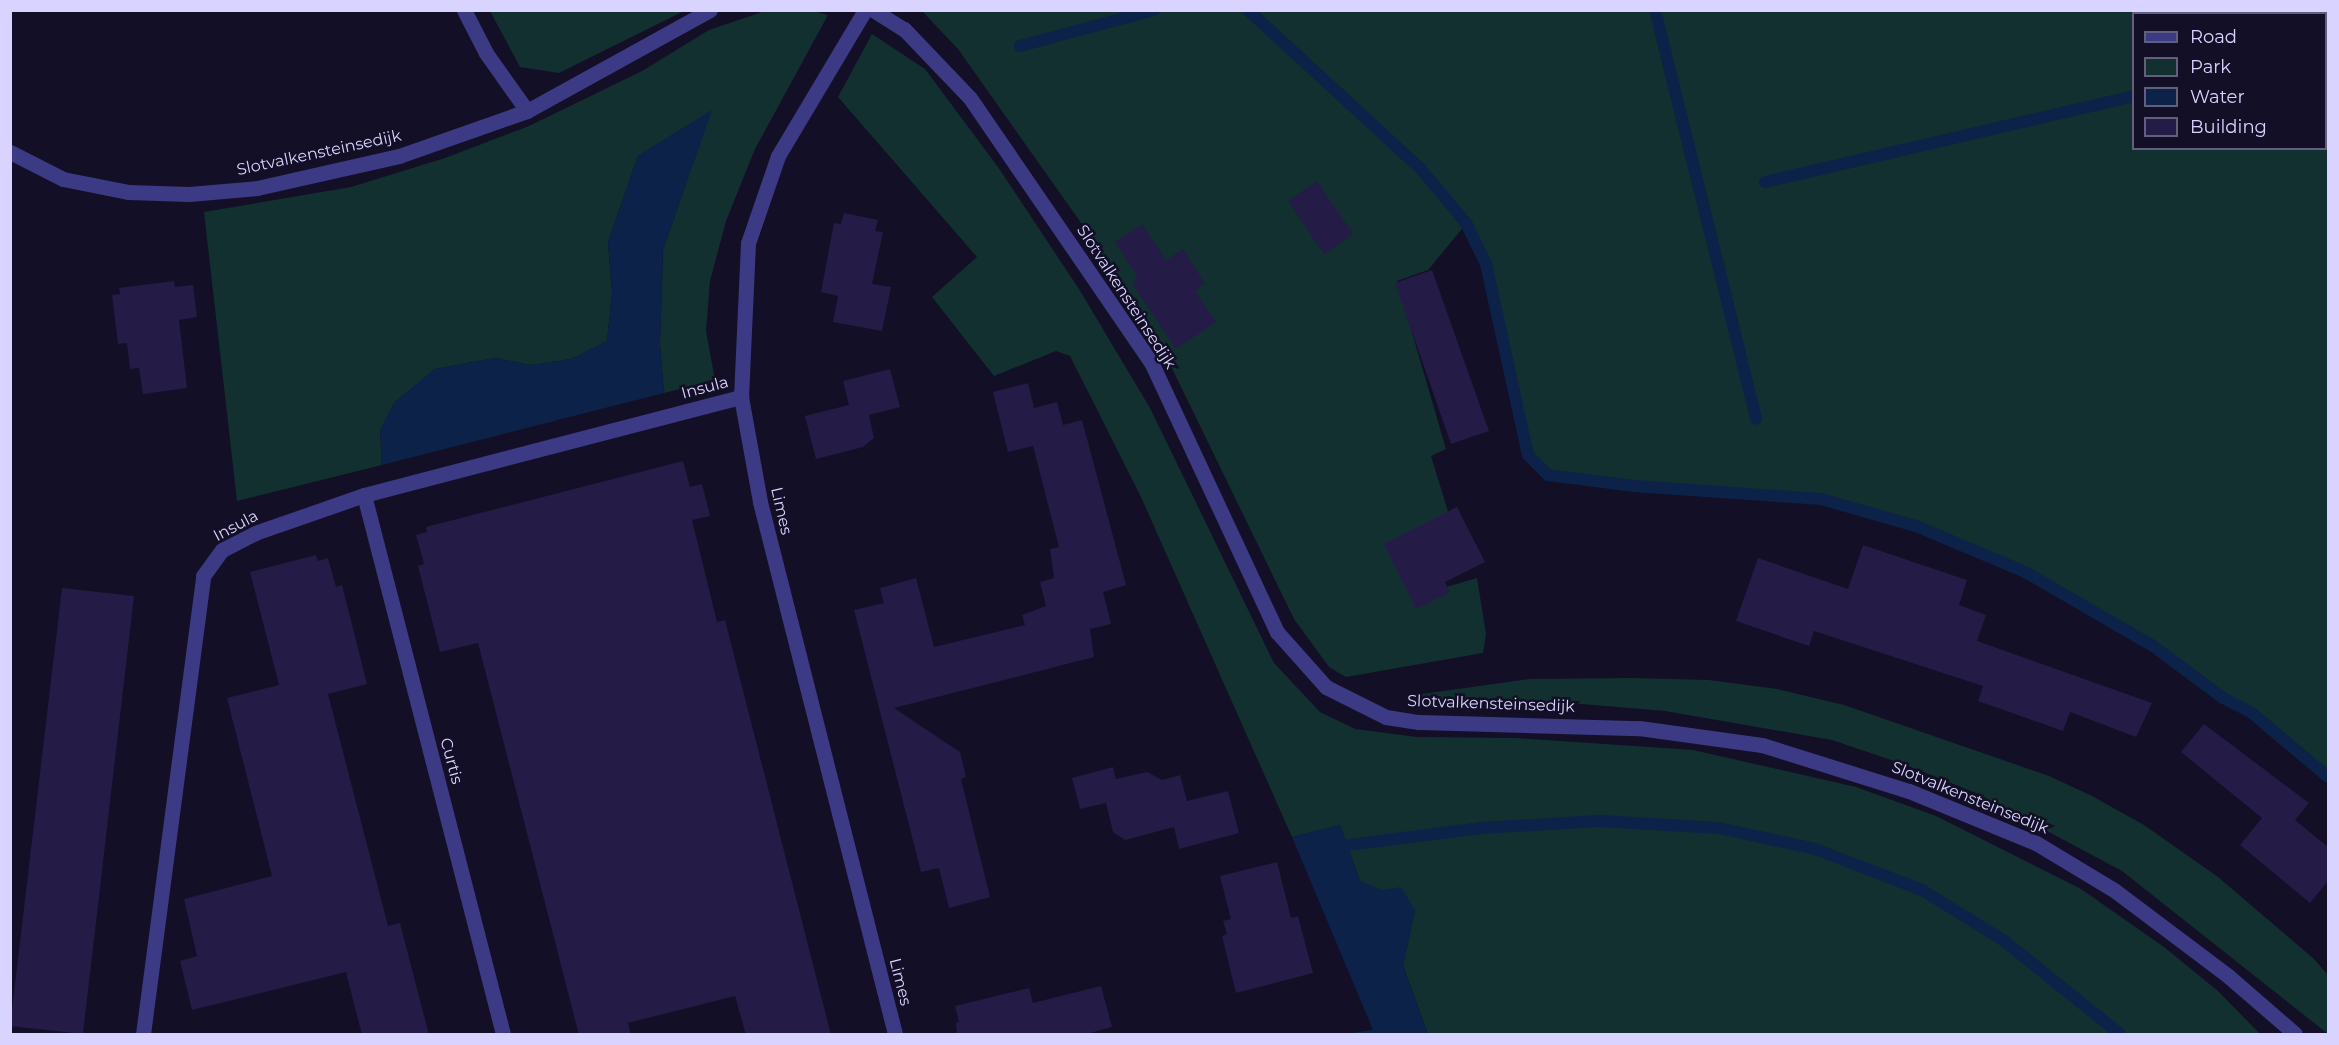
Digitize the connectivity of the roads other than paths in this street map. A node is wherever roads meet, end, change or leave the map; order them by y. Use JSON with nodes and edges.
{"nodes":[{"id":1,"x":464,"y":10,"type":"edge"},
{"id":2,"x":710,"y":10,"type":"edge"},
{"id":3,"x":865,"y":10,"type":"edge"},
{"id":4,"x":873,"y":10,"type":"edge"},
{"id":5,"x":527,"y":111,"type":"junction"},
{"id":6,"x":10,"y":152,"type":"edge"},
{"id":7,"x":741,"y":397,"type":"junction"},
{"id":8,"x":364,"y":495,"type":"junction"},
{"id":9,"x":142,"y":1035,"type":"edge"},
{"id":10,"x":503,"y":1035,"type":"edge"},
{"id":11,"x":895,"y":1035,"type":"edge"},
{"id":12,"x":2295,"y":1035,"type":"edge"}],
"edges":[{"from":1,"to":5,"type":"street"},
{"from":2,"to":5,"type":"street","name":"Slotvalkensteinsedijk"},
{"from":3,"to":7,"type":"street","name":"Limes"},
{"from":4,"to":12,"type":"street","name":"Slotvalkensteinsedijk"},
{"from":5,"to":6,"type":"street","name":"Slotvalkensteinsedijk"},
{"from":7,"to":8,"type":"street","name":"Insula"},
{"from":7,"to":11,"type":"street","name":"Limes"},
{"from":8,"to":9,"type":"street","name":"Insula"},
{"from":8,"to":10,"type":"street","name":"Curtis"}]}
